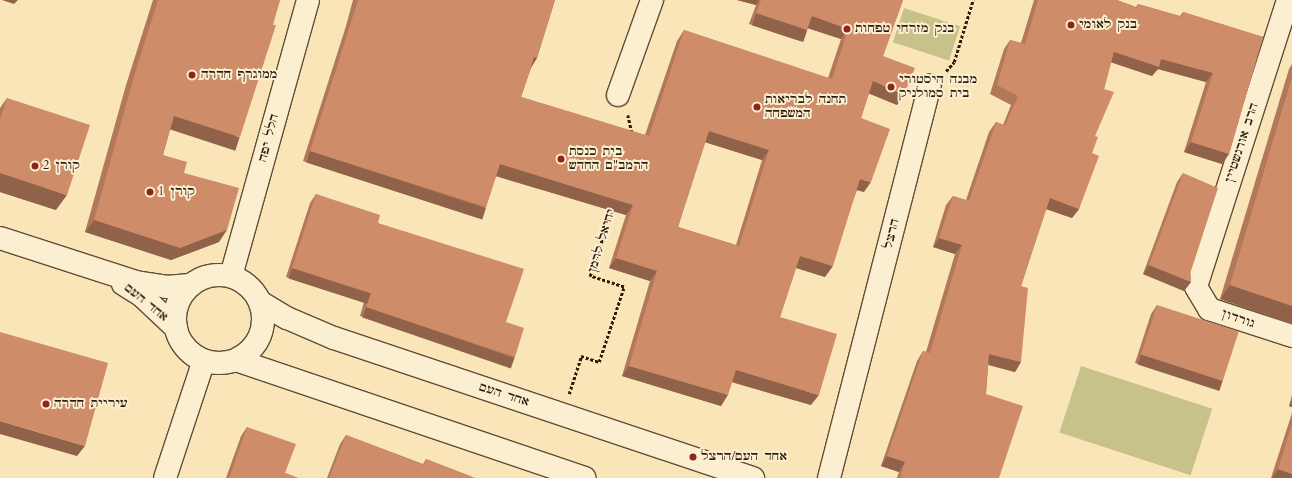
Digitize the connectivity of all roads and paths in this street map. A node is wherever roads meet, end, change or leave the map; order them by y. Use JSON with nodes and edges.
{"nodes":[{"id":1,"x":308,"y":0,"type":"edge"},
{"id":2,"x":652,"y":0,"type":"edge"},
{"id":3,"x":973,"y":0,"type":"edge"},
{"id":4,"x":1288,"y":0,"type":"edge"},
{"id":5,"x":1292,"y":1,"type":"edge"},
{"id":6,"x":930,"y":86,"type":"joint"},
{"id":7,"x":618,"y":95,"type":"joint"},
{"id":8,"x":632,"y":139,"type":"edge"},
{"id":9,"x":614,"y":202,"type":"edge"},
{"id":10,"x":0,"y":238,"type":"edge"},
{"id":11,"x":94,"y":270,"type":"junction"},
{"id":12,"x":231,"y":276,"type":"junction"},
{"id":13,"x":190,"y":286,"type":"junction"},
{"id":14,"x":1196,"y":287,"type":"joint"},
{"id":15,"x":260,"y":302,"type":"junction"},
{"id":16,"x":176,"y":328,"type":"junction"},
{"id":17,"x":1292,"y":336,"type":"edge"},
{"id":18,"x":204,"y":360,"type":"junction"},
{"id":19,"x":236,"y":360,"type":"junction"},
{"id":20,"x":562,"y":414,"type":"junction"},
{"id":21,"x":165,"y":478,"type":"edge"},
{"id":22,"x":585,"y":478,"type":"edge"},
{"id":23,"x":753,"y":478,"type":"edge"},
{"id":24,"x":829,"y":478,"type":"edge"}],
"edges":[{"from":1,"to":12,"type":"street","name":"הלל יפה"},
{"from":2,"to":7,"type":"street"},
{"from":3,"to":6,"type":"path"},
{"from":4,"to":5,"type":"street"},
{"from":4,"to":14,"type":"street","name":"הרב אורנשטיין"},
{"from":6,"to":24,"type":"street","name":"הרצל"},
{"from":7,"to":8,"type":"path"},
{"from":9,"to":20,"type":"path","name":"יחיאל לרמן"},
{"from":10,"to":11,"type":"street","name":"אחד העם"},
{"from":11,"to":13,"type":"street","name":"אחד העם"},
{"from":11,"to":16,"type":"street","name":"אחד העם"},
{"from":12,"to":13,"type":"street"},
{"from":12,"to":15,"type":"street"},
{"from":13,"to":16,"type":"street"},
{"from":14,"to":17,"type":"street","name":"גורדון"},
{"from":15,"to":19,"type":"street"},
{"from":15,"to":20,"type":"street","name":"אחד העם"},
{"from":16,"to":18,"type":"street"},
{"from":18,"to":19,"type":"street"},
{"from":18,"to":21,"type":"street"},
{"from":19,"to":22,"type":"street"},
{"from":20,"to":23,"type":"street","name":"אחד העם"}]}
